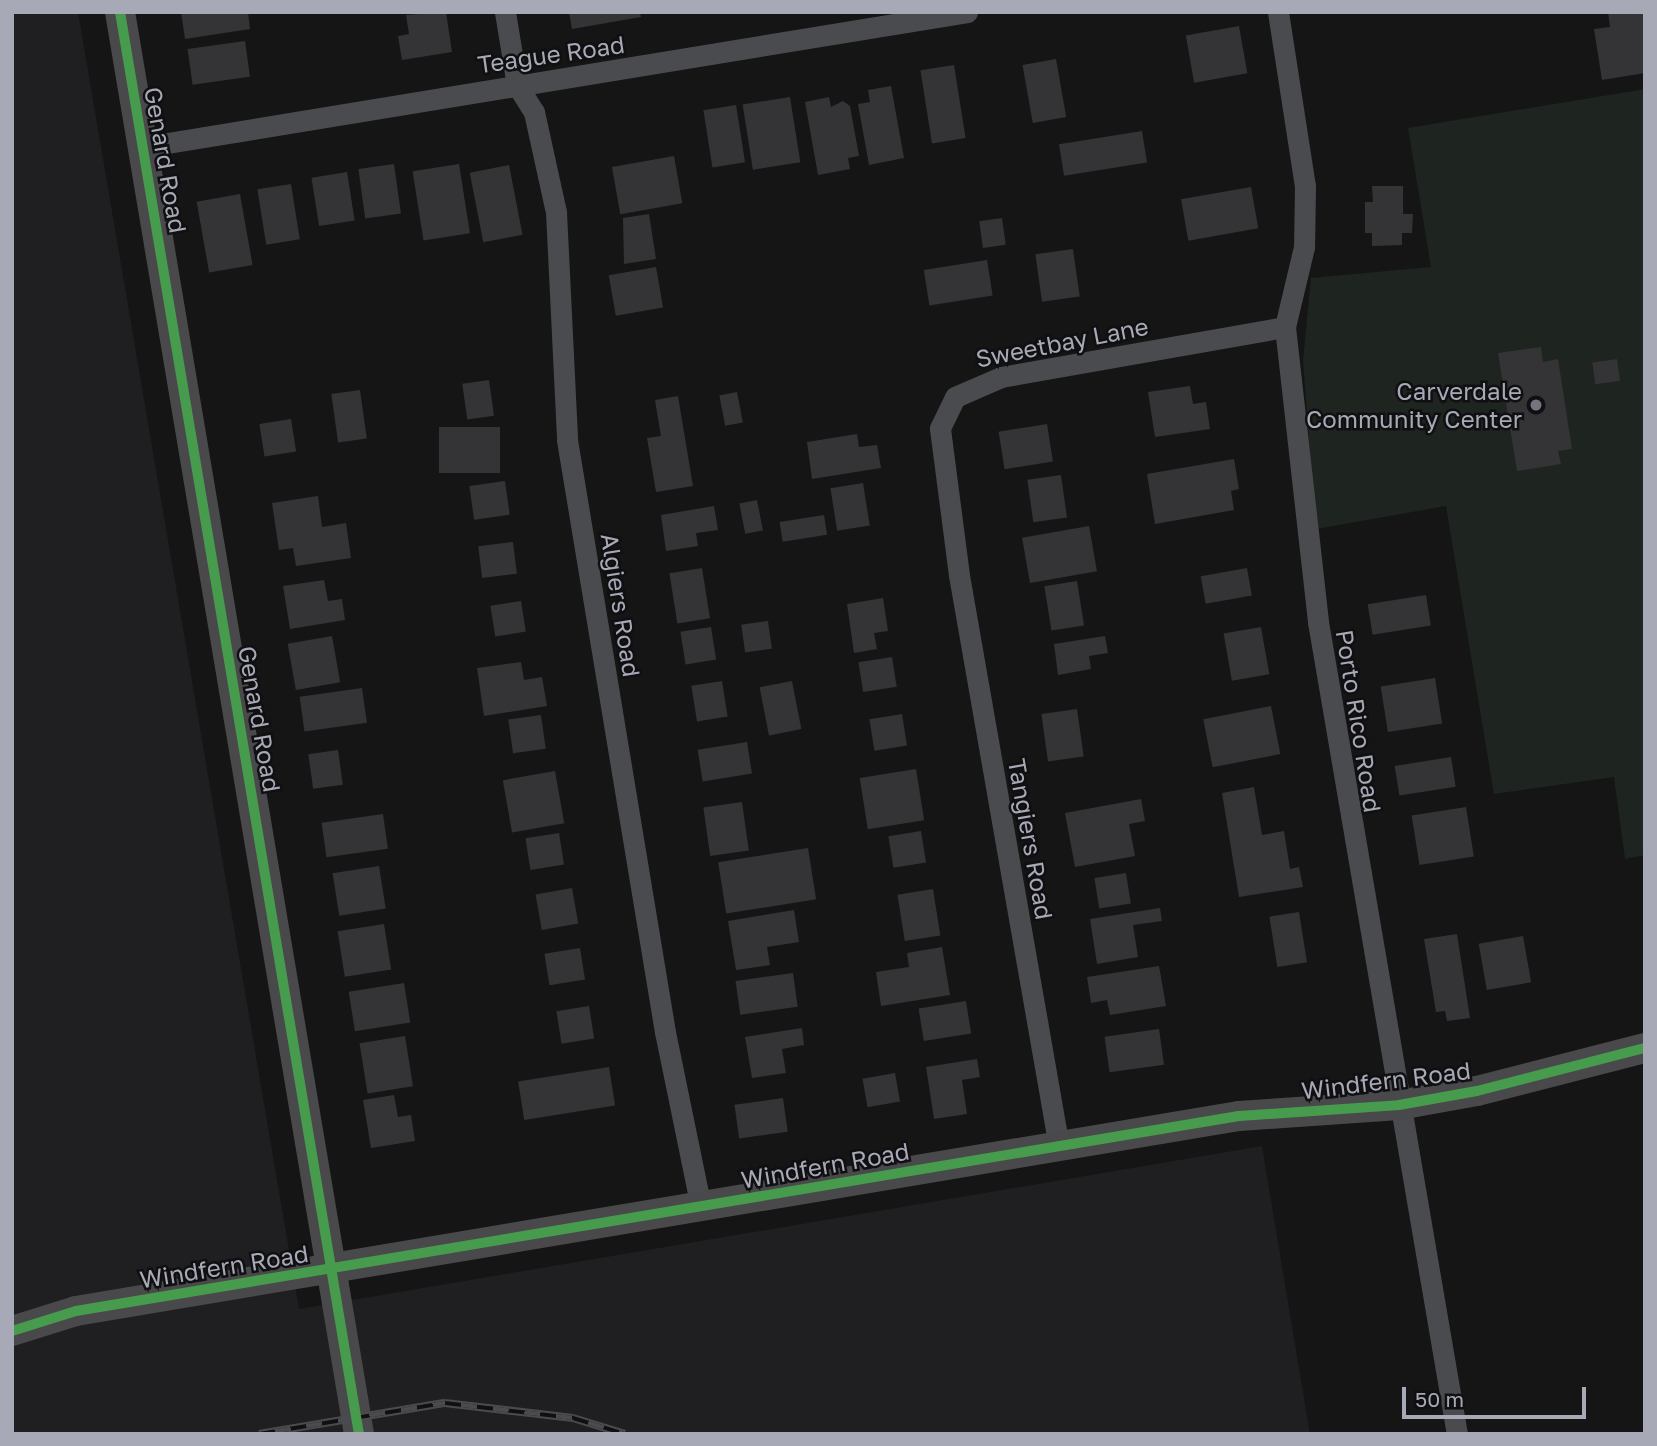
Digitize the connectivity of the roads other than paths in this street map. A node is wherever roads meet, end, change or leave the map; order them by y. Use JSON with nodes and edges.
{"nodes":[{"id":1,"x":120,"y":12,"type":"edge"},
{"id":2,"x":505,"y":12,"type":"edge"},
{"id":3,"x":967,"y":12,"type":"edge"},
{"id":4,"x":1278,"y":12,"type":"edge"},
{"id":5,"x":893,"y":18,"type":"edge"},
{"id":6,"x":517,"y":85,"type":"junction"},
{"id":7,"x":144,"y":146,"type":"junction"},
{"id":8,"x":1285,"y":327,"type":"junction"},
{"id":9,"x":953,"y":540,"type":"joint"},
{"id":10,"x":1645,"y":1048,"type":"edge"},
{"id":11,"x":1399,"y":1105,"type":"junction"},
{"id":12,"x":1059,"y":1147,"type":"junction"},
{"id":13,"x":701,"y":1208,"type":"junction"},
{"id":14,"x":334,"y":1269,"type":"junction"},
{"id":15,"x":12,"y":1331,"type":"edge"},
{"id":16,"x":359,"y":1434,"type":"edge"},
{"id":17,"x":1457,"y":1434,"type":"edge"}],
"edges":[{"from":1,"to":7,"type":"street","name":"Genard Road"},
{"from":2,"to":6,"type":"street","name":"Algiers Road"},
{"from":3,"to":5,"type":"street","name":"Teague Road"},
{"from":4,"to":8,"type":"street","name":"Porto Rico Road"},
{"from":5,"to":6,"type":"street","name":"Teague Road"},
{"from":6,"to":7,"type":"street","name":"Teague Road"},
{"from":6,"to":13,"type":"street","name":"Algiers Road"},
{"from":7,"to":14,"type":"street","name":"Genard Road"},
{"from":8,"to":9,"type":"street","name":"Sweetbay Lane"},
{"from":8,"to":11,"type":"street","name":"Porto Rico Road"},
{"from":9,"to":12,"type":"street","name":"Tangiers Road"},
{"from":10,"to":11,"type":"street","name":"Windfern Road"},
{"from":11,"to":12,"type":"street","name":"Windfern Road"},
{"from":11,"to":17,"type":"street","name":"Porto Rico Road"},
{"from":12,"to":13,"type":"street","name":"Windfern Road"},
{"from":13,"to":14,"type":"street","name":"Windfern Road"},
{"from":14,"to":15,"type":"street","name":"Windfern Road"},
{"from":14,"to":16,"type":"street","name":"Genard Road"}]}
